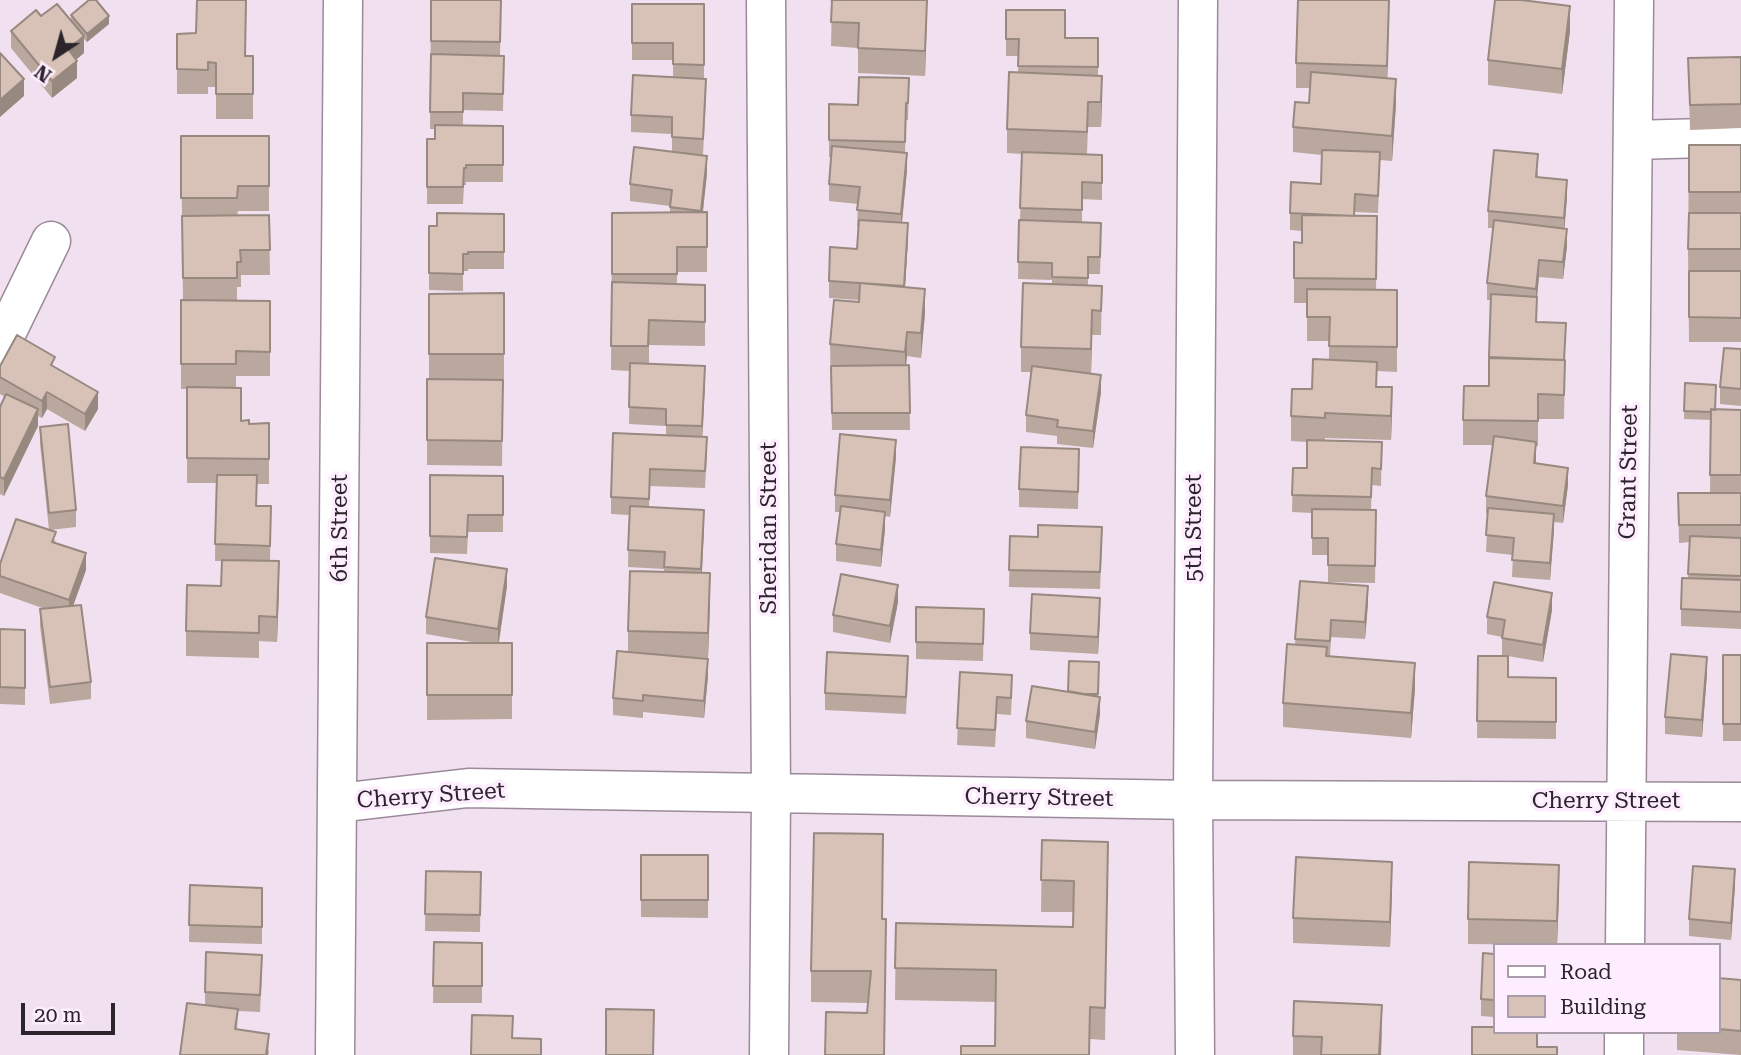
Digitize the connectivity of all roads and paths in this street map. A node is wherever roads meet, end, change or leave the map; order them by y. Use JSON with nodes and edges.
{"nodes":[{"id":1,"x":343,"y":0,"type":"edge"},
{"id":2,"x":766,"y":0,"type":"edge"},
{"id":3,"x":1198,"y":0,"type":"edge"},
{"id":4,"x":1634,"y":0,"type":"edge"},
{"id":5,"x":1741,"y":136,"type":"edge"},
{"id":6,"x":1633,"y":140,"type":"junction"},
{"id":7,"x":51,"y":241,"type":"dead end"},
{"id":8,"x":0,"y":346,"type":"edge"},
{"id":9,"x":771,"y":794,"type":"junction"},
{"id":10,"x":1193,"y":800,"type":"junction"},
{"id":11,"x":1626,"y":801,"type":"junction"},
{"id":12,"x":338,"y":803,"type":"junction"},
{"id":13,"x":1741,"y":803,"type":"edge"},
{"id":14,"x":1625,"y":943,"type":"edge"},
{"id":15,"x":1624,"y":1034,"type":"edge"},
{"id":16,"x":335,"y":1055,"type":"edge"},
{"id":17,"x":769,"y":1055,"type":"edge"},
{"id":18,"x":1195,"y":1055,"type":"edge"},
{"id":19,"x":1624,"y":1055,"type":"edge"}],
"edges":[{"from":1,"to":12,"type":"street","name":"6th Street"},
{"from":2,"to":9,"type":"street","name":"Sheridan Street"},
{"from":3,"to":10,"type":"street","name":"5th Street"},
{"from":4,"to":6,"type":"street","name":"Grant Street"},
{"from":5,"to":6,"type":"street"},
{"from":6,"to":11,"type":"street","name":"Grant Street"},
{"from":7,"to":8,"type":"street"},
{"from":9,"to":10,"type":"street","name":"Cherry Street"},
{"from":9,"to":12,"type":"street","name":"Cherry Street"},
{"from":9,"to":17,"type":"street","name":"Sheridan Street"},
{"from":10,"to":11,"type":"street","name":"Cherry Street"},
{"from":10,"to":18,"type":"street","name":"5th Street"},
{"from":11,"to":13,"type":"street","name":"Cherry Street"},
{"from":11,"to":14,"type":"street","name":"Grant Street"},
{"from":12,"to":16,"type":"street","name":"6th Street"},
{"from":15,"to":19,"type":"street"}]}
